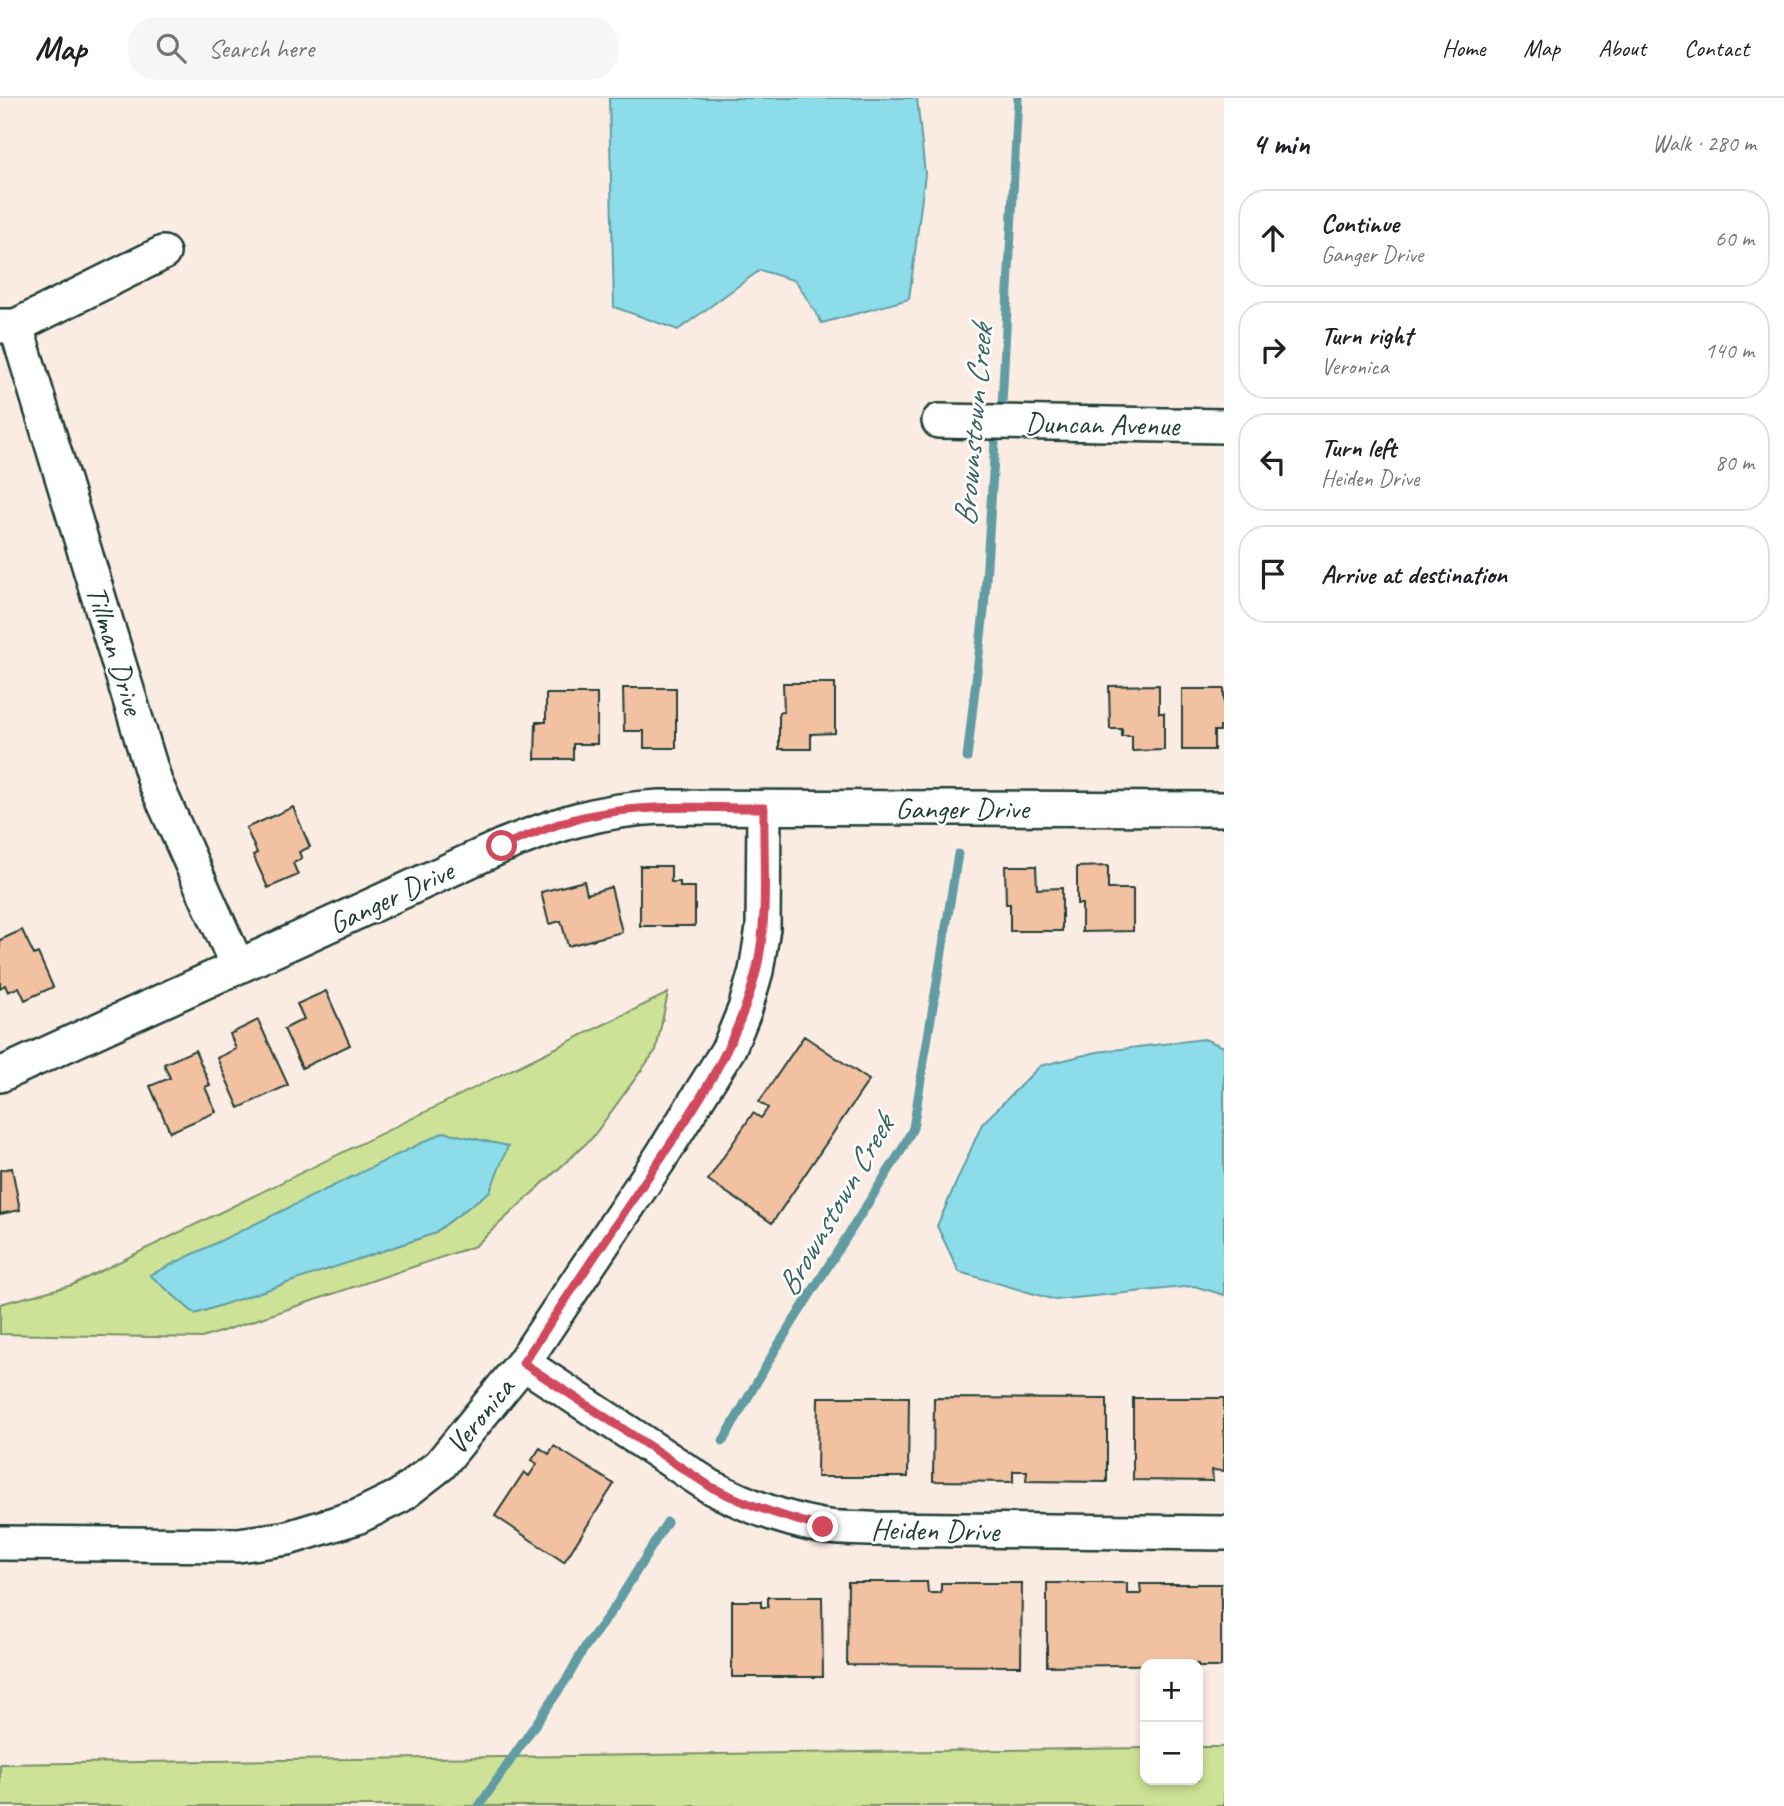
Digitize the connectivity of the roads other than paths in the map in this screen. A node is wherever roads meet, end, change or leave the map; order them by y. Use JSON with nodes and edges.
{"nodes":[{"id":1,"x":163,"y":253,"type":"dead end"},
{"id":2,"x":8,"y":326,"type":"edge"},
{"id":3,"x":939,"y":421,"type":"dead end"},
{"id":4,"x":1224,"y":425,"type":"edge"},
{"id":5,"x":764,"y":808,"type":"junction"},
{"id":6,"x":1224,"y":809,"type":"edge"},
{"id":7,"x":237,"y":965,"type":"junction"},
{"id":8,"x":0,"y":1075,"type":"edge"},
{"id":9,"x":523,"y":1363,"type":"junction"},
{"id":10,"x":1224,"y":1533,"type":"edge"},
{"id":11,"x":0,"y":1543,"type":"edge"}],
"edges":[{"from":1,"to":2,"type":"street"},
{"from":2,"to":7,"type":"street","name":"Tillman Drive"},
{"from":3,"to":4,"type":"street","name":"Duncan Avenue"},
{"from":5,"to":6,"type":"street","name":"Ganger Drive"},
{"from":5,"to":7,"type":"street","name":"Ganger Drive"},
{"from":5,"to":9,"type":"street","name":"Veronica"},
{"from":7,"to":8,"type":"street","name":"Ganger Drive"},
{"from":9,"to":10,"type":"street","name":"Heiden Drive"},
{"from":9,"to":11,"type":"street","name":"Veronica"}]}
